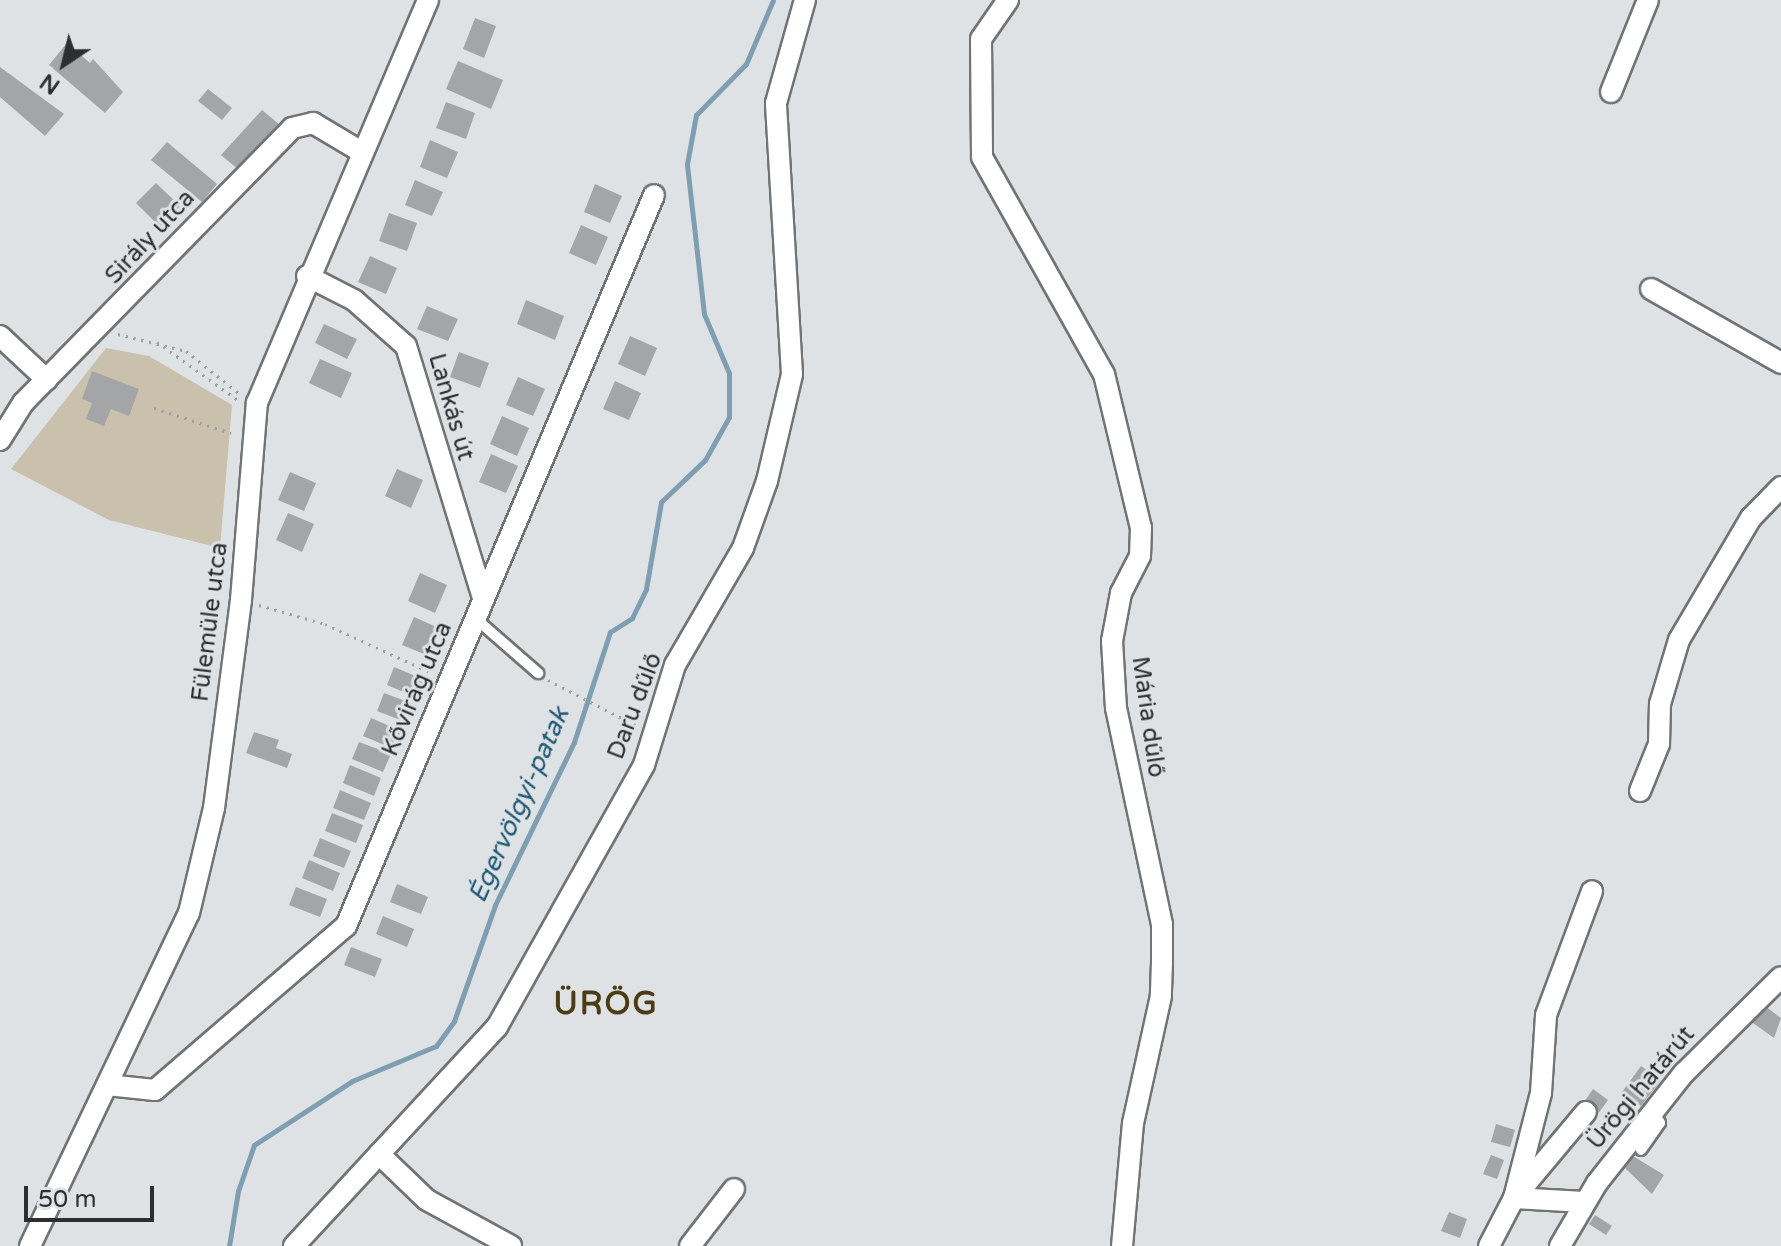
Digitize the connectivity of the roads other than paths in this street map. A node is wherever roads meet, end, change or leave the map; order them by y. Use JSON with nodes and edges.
{"nodes":[{"id":1,"x":428,"y":0,"type":"edge"},
{"id":2,"x":805,"y":0,"type":"edge"},
{"id":3,"x":1008,"y":0,"type":"edge"},
{"id":4,"x":1641,"y":2,"type":"edge"},
{"id":5,"x":1611,"y":92,"type":"dead end"},
{"id":6,"x":360,"y":151,"type":"junction"},
{"id":7,"x":654,"y":195,"type":"dead end"},
{"id":8,"x":307,"y":276,"type":"junction"},
{"id":9,"x":1651,"y":289,"type":"dead end"},
{"id":10,"x":0,"y":336,"type":"edge"},
{"id":11,"x":1781,"y":363,"type":"edge"},
{"id":12,"x":47,"y":380,"type":"junction"},
{"id":13,"x":0,"y":440,"type":"edge"},
{"id":14,"x":1781,"y":487,"type":"edge"},
{"id":15,"x":479,"y":608,"type":"junction"},
{"id":16,"x":538,"y":673,"type":"road end"},
{"id":17,"x":1640,"y":791,"type":"dead end"},
{"id":18,"x":1592,"y":891,"type":"dead end"},
{"id":19,"x":1781,"y":977,"type":"edge"},
{"id":20,"x":107,"y":1085,"type":"junction"},
{"id":21,"x":1653,"y":1111,"type":"junction"},
{"id":22,"x":1586,"y":1112,"type":"dead end"},
{"id":23,"x":1641,"y":1150,"type":"dead end"},
{"id":24,"x":379,"y":1154,"type":"junction"},
{"id":25,"x":734,"y":1189,"type":"dead end"},
{"id":26,"x":1514,"y":1198,"type":"junction"},
{"id":27,"x":1584,"y":1202,"type":"junction"},
{"id":28,"x":30,"y":1246,"type":"edge"},
{"id":29,"x":294,"y":1246,"type":"edge"},
{"id":30,"x":511,"y":1246,"type":"edge"},
{"id":31,"x":690,"y":1246,"type":"edge"},
{"id":32,"x":1122,"y":1246,"type":"edge"},
{"id":33,"x":1489,"y":1246,"type":"edge"},
{"id":34,"x":1560,"y":1246,"type":"edge"}],
"edges":[{"from":1,"to":6,"type":"street","name":"Fülemüle utca"},
{"from":2,"to":24,"type":"street","name":"Daru dűlő"},
{"from":3,"to":32,"type":"street","name":"Mária dűlő"},
{"from":4,"to":5,"type":"street"},
{"from":6,"to":8,"type":"street","name":"Fülemüle utca"},
{"from":6,"to":12,"type":"street","name":"Sirály utca"},
{"from":7,"to":15,"type":"street","name":"Kővirág utca"},
{"from":8,"to":15,"type":"street","name":"Lankás út"},
{"from":8,"to":20,"type":"street","name":"Fülemüle utca"},
{"from":9,"to":11,"type":"street"},
{"from":10,"to":12,"type":"street"},
{"from":12,"to":13,"type":"street","name":"Sirály utca"},
{"from":14,"to":17,"type":"street"},
{"from":15,"to":16,"type":"lane"},
{"from":15,"to":20,"type":"street","name":"Kővirág utca"},
{"from":18,"to":26,"type":"street"},
{"from":19,"to":21,"type":"street","name":"Ürögi határút"},
{"from":20,"to":28,"type":"street","name":"Fülemüle utca"},
{"from":21,"to":23,"type":"lane"},
{"from":21,"to":27,"type":"street","name":"Ürögi határút"},
{"from":22,"to":26,"type":"street"},
{"from":24,"to":29,"type":"street","name":"Daru dűlő"},
{"from":24,"to":30,"type":"street"},
{"from":25,"to":31,"type":"street"},
{"from":26,"to":27,"type":"street"},
{"from":26,"to":33,"type":"street"},
{"from":27,"to":34,"type":"street","name":"Ürögi határút"}]}
